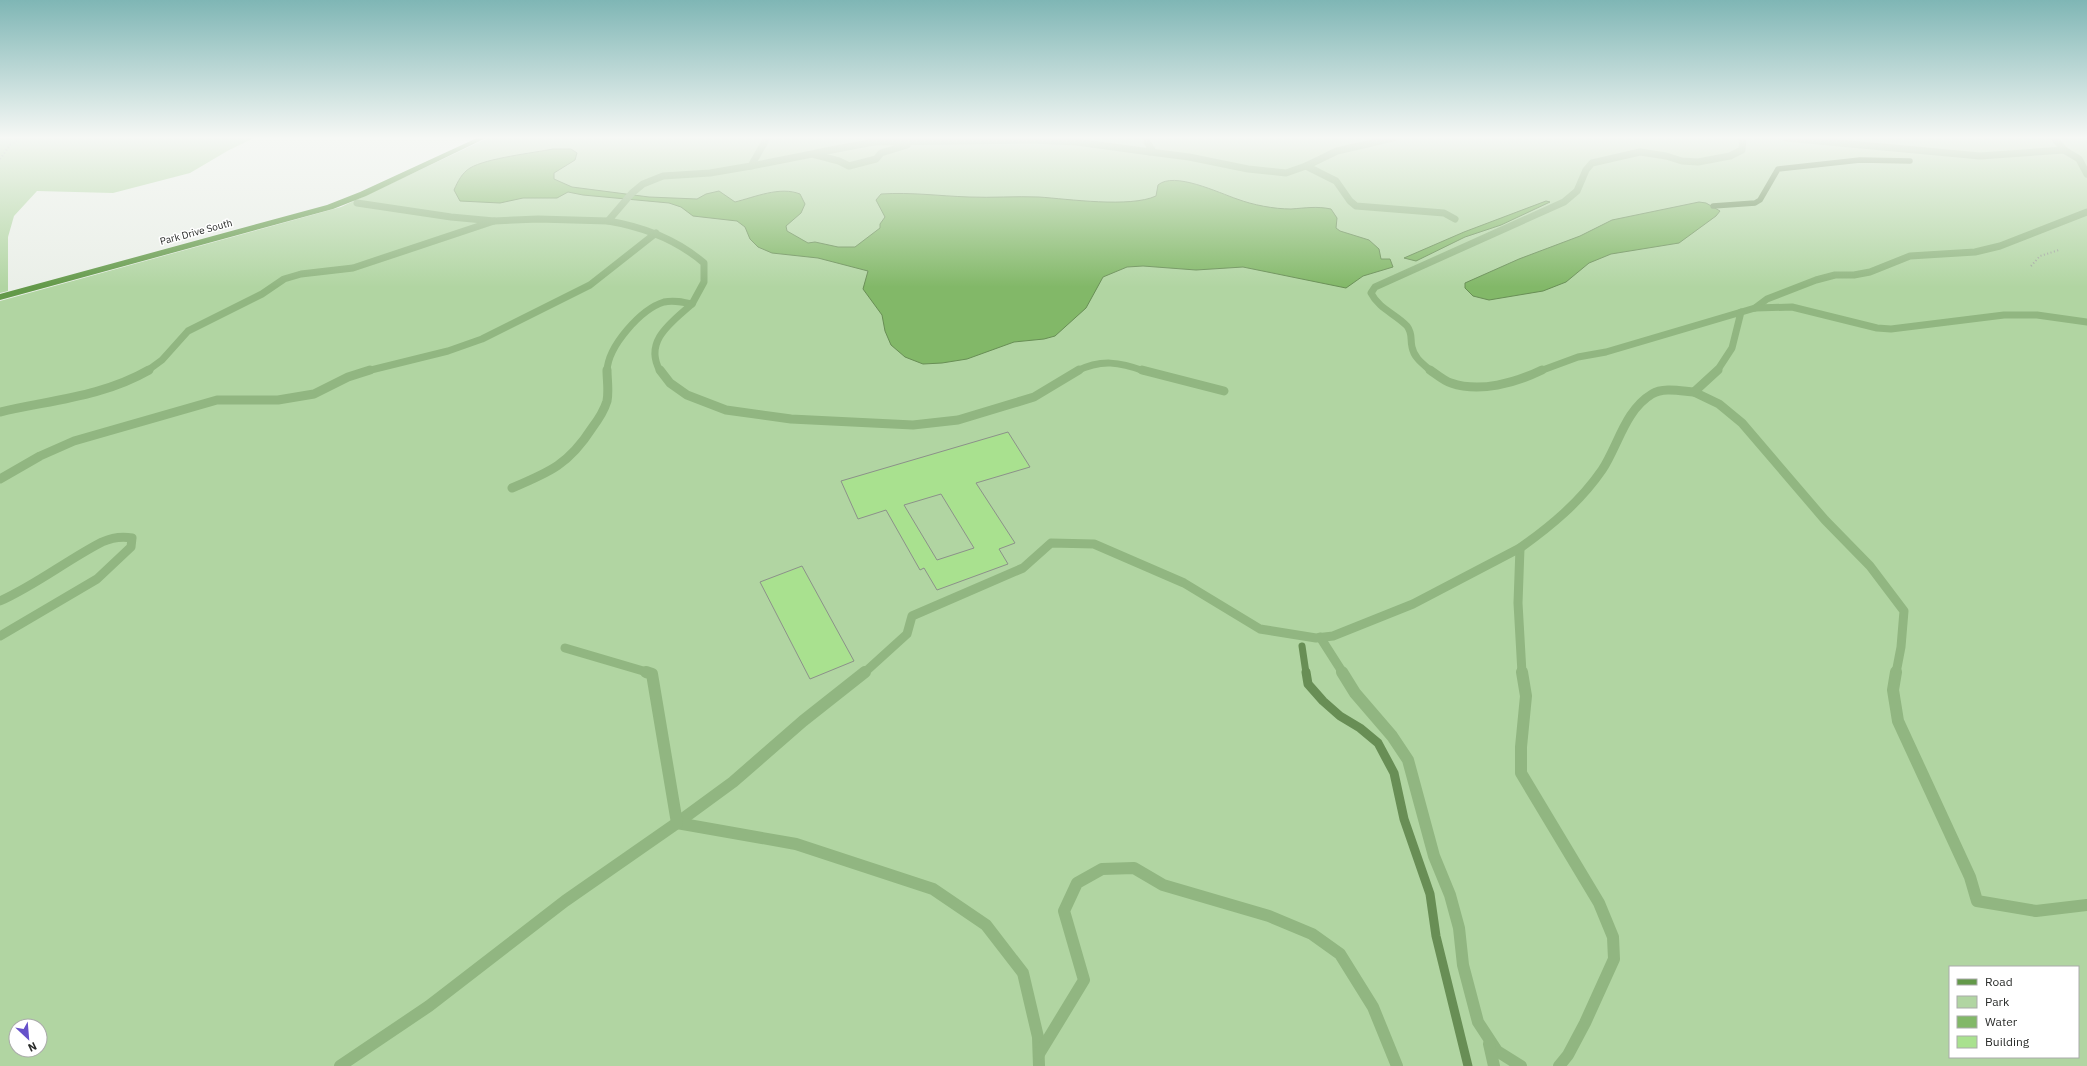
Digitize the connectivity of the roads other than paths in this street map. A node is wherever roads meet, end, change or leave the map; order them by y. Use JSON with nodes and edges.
{"nodes":[{"id":1,"x":376,"y":188,"type":"edge"},
{"id":2,"x":639,"y":188,"type":"edge"},
{"id":3,"x":1341,"y":188,"type":"edge"},
{"id":4,"x":1578,"y":188,"type":"edge"},
{"id":5,"x":357,"y":203,"type":"dead end"},
{"id":6,"x":2087,"y":212,"type":"edge"},
{"id":7,"x":1455,"y":219,"type":"dead end"},
{"id":8,"x":494,"y":221,"type":"junction"},
{"id":9,"x":608,"y":221,"type":"junction"},
{"id":10,"x":656,"y":233,"type":"junction"},
{"id":11,"x":0,"y":297,"type":"edge"},
{"id":12,"x":692,"y":304,"type":"junction"},
{"id":13,"x":1755,"y":308,"type":"junction"},
{"id":14,"x":1741,"y":312,"type":"junction"},
{"id":15,"x":2087,"y":322,"type":"edge"},
{"id":16,"x":1224,"y":390,"type":"dead end"},
{"id":17,"x":1694,"y":392,"type":"junction"},
{"id":18,"x":0,"y":412,"type":"edge"},
{"id":19,"x":0,"y":479,"type":"edge"},
{"id":20,"x":512,"y":488,"type":"dead end"},
{"id":21,"x":1520,"y":548,"type":"junction"},
{"id":22,"x":0,"y":600,"type":"edge"},
{"id":23,"x":0,"y":636,"type":"edge"},
{"id":24,"x":1320,"y":637,"type":"junction"},
{"id":25,"x":565,"y":648,"type":"dead end"},
{"id":26,"x":677,"y":823,"type":"junction"},
{"id":27,"x":2087,"y":905,"type":"edge"},
{"id":28,"x":1489,"y":1041,"type":"junction"},
{"id":29,"x":1039,"y":1060,"type":"edge"},
{"id":30,"x":340,"y":1066,"type":"edge"},
{"id":31,"x":1397,"y":1066,"type":"edge"},
{"id":32,"x":1494,"y":1066,"type":"edge"},
{"id":33,"x":1521,"y":1066,"type":"edge"},
{"id":34,"x":1559,"y":1066,"type":"edge"}],
"edges":[{"from":1,"to":11,"type":"street","name":"Park Drive South"},
{"from":2,"to":9,"type":"lane"},
{"from":3,"to":7,"type":"lane"},
{"from":4,"to":14,"type":"lane"},
{"from":5,"to":8,"type":"lane"},
{"from":6,"to":13,"type":"lane"},
{"from":8,"to":9,"type":"lane"},
{"from":8,"to":18,"type":"lane"},
{"from":9,"to":10,"type":"lane"},
{"from":10,"to":12,"type":"lane"},
{"from":10,"to":19,"type":"lane"},
{"from":12,"to":16,"type":"lane"},
{"from":12,"to":20,"type":"lane"},
{"from":13,"to":14,"type":"lane"},
{"from":13,"to":15,"type":"lane"},
{"from":14,"to":17,"type":"lane"},
{"from":17,"to":21,"type":"lane"},
{"from":17,"to":27,"type":"lane"},
{"from":21,"to":24,"type":"lane"},
{"from":21,"to":34,"type":"lane"},
{"from":22,"to":23,"type":"lane"},
{"from":24,"to":26,"type":"lane"},
{"from":24,"to":28,"type":"lane"},
{"from":25,"to":26,"type":"lane"},
{"from":26,"to":29,"type":"lane"},
{"from":26,"to":30,"type":"lane"},
{"from":28,"to":32,"type":"lane"},
{"from":28,"to":33,"type":"lane"},
{"from":29,"to":31,"type":"lane"}]}
